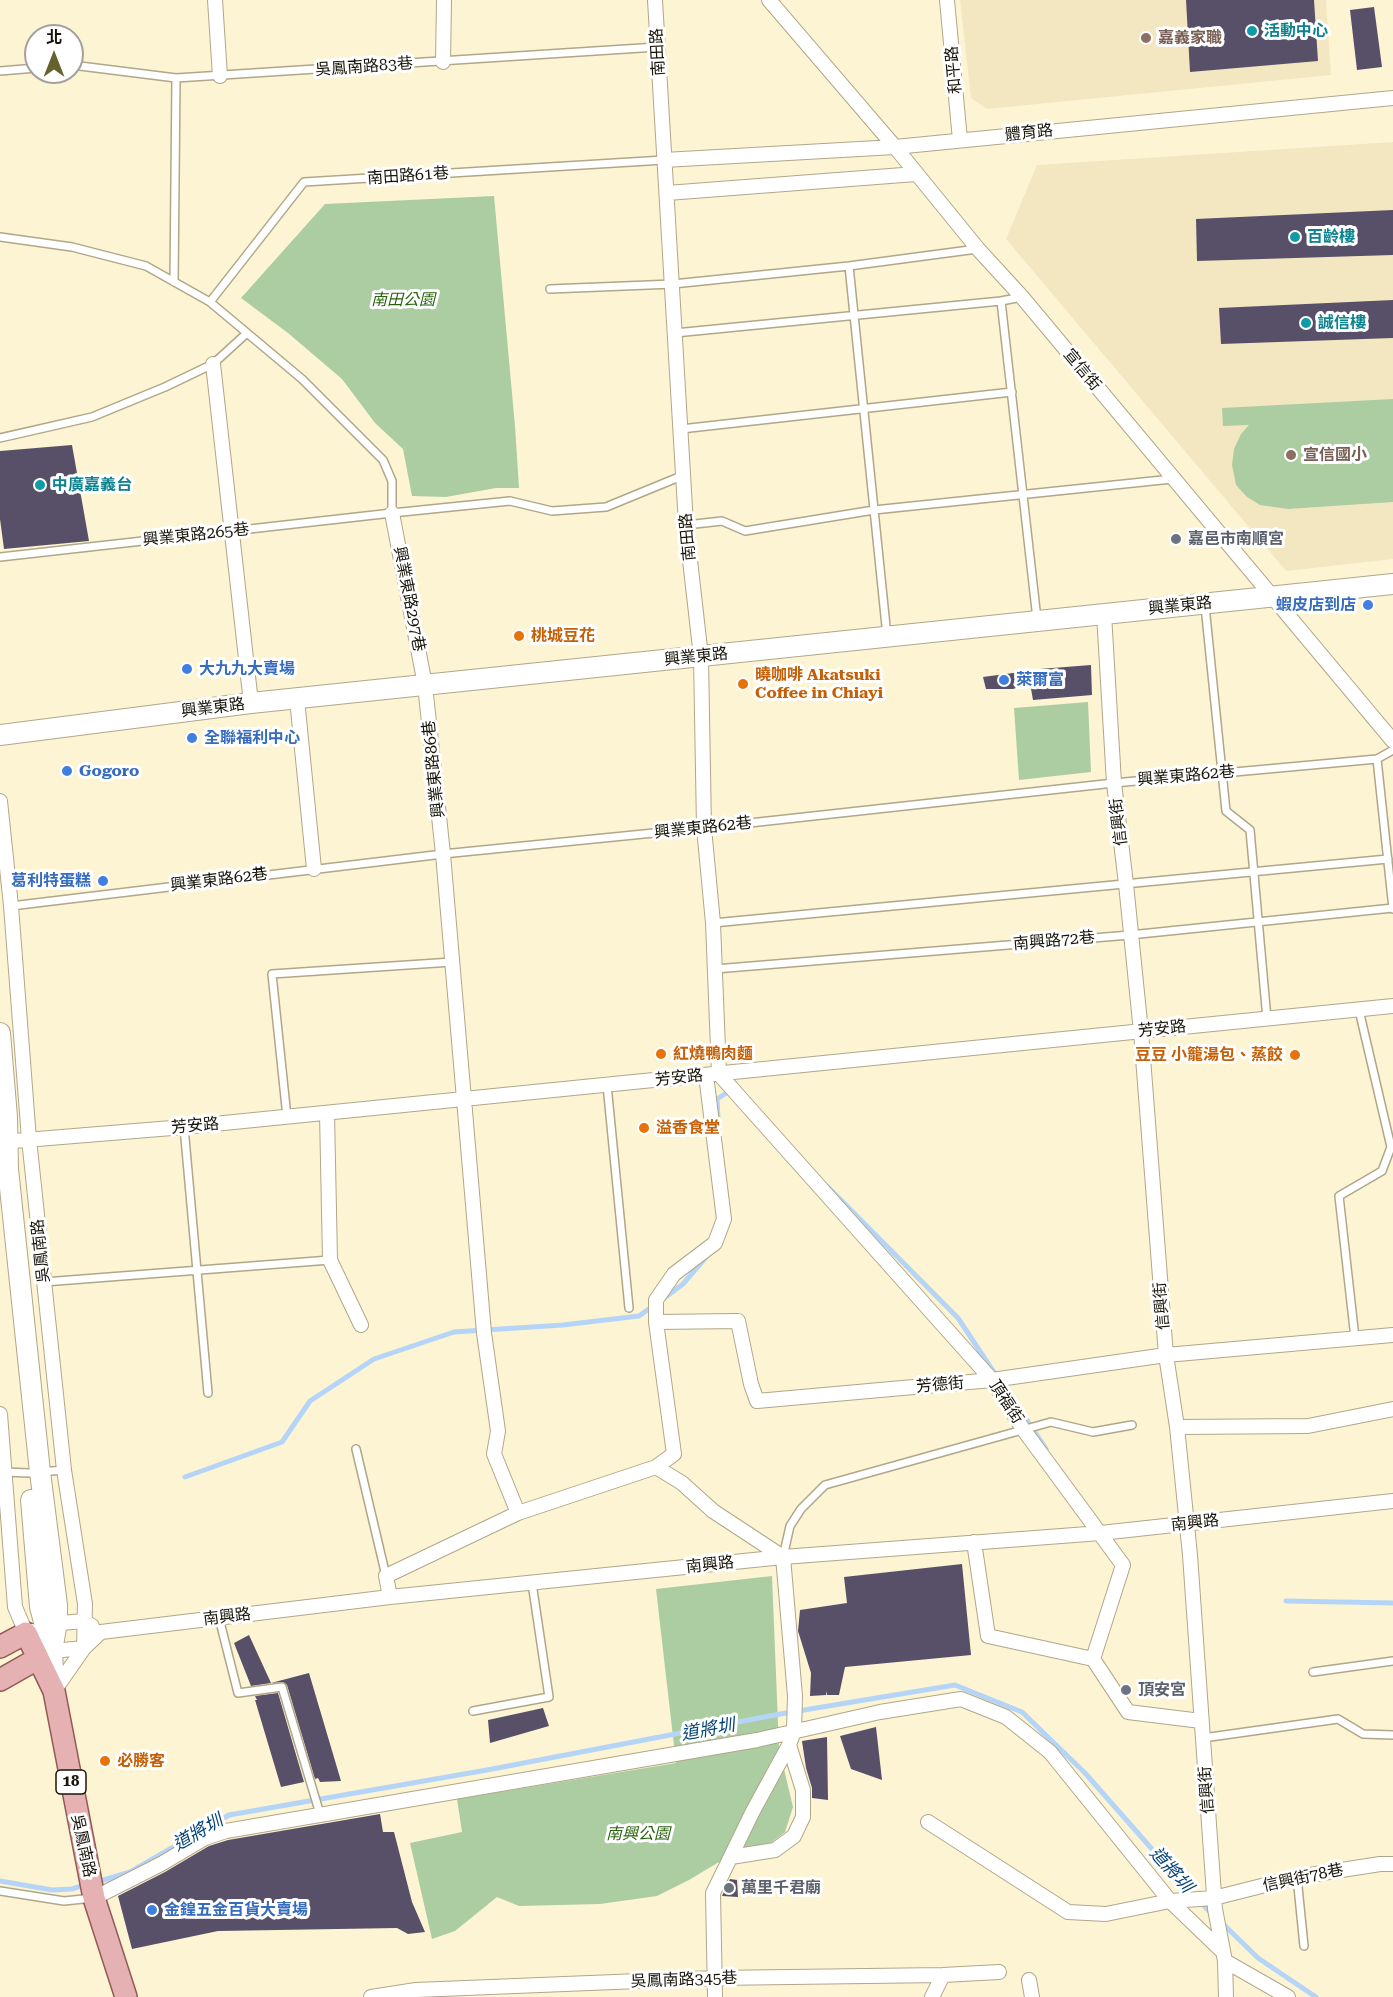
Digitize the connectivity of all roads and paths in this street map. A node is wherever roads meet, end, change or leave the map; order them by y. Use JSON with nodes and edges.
{"nodes":[{"id":1,"x":215,"y":0,"type":"edge"},
{"id":2,"x":444,"y":0,"type":"edge"},
{"id":3,"x":655,"y":0,"type":"edge"},
{"id":4,"x":769,"y":0,"type":"edge"},
{"id":5,"x":947,"y":0,"type":"edge"},
{"id":6,"x":657,"y":47,"type":"junction"},
{"id":7,"x":443,"y":62,"type":"junction"},
{"id":8,"x":84,"y":66,"type":"edge"},
{"id":9,"x":24,"y":69,"type":"edge"},
{"id":10,"x":0,"y":71,"type":"edge"},
{"id":11,"x":220,"y":76,"type":"junction"},
{"id":12,"x":176,"y":78,"type":"junction"},
{"id":13,"x":1393,"y":98,"type":"edge"},
{"id":14,"x":960,"y":140,"type":"junction"},
{"id":15,"x":895,"y":147,"type":"junction"},
{"id":16,"x":664,"y":160,"type":"junction"},
{"id":17,"x":916,"y":174,"type":"junction"},
{"id":18,"x":667,"y":193,"type":"junction"},
{"id":19,"x":0,"y":237,"type":"edge"},
{"id":20,"x":978,"y":249,"type":"junction"},
{"id":21,"x":849,"y":266,"type":"junction"},
{"id":22,"x":174,"y":282,"type":"junction"},
{"id":23,"x":673,"y":284,"type":"junction"},
{"id":24,"x":550,"y":289,"type":"dead end"},
{"id":25,"x":1022,"y":297,"type":"junction"},
{"id":26,"x":1001,"y":300,"type":"junction"},
{"id":27,"x":210,"y":302,"type":"junction"},
{"id":28,"x":854,"y":315,"type":"junction"},
{"id":29,"x":247,"y":333,"type":"junction"},
{"id":30,"x":675,"y":333,"type":"junction"},
{"id":31,"x":213,"y":364,"type":"junction"},
{"id":32,"x":1012,"y":392,"type":"junction"},
{"id":33,"x":864,"y":409,"type":"junction"},
{"id":34,"x":681,"y":429,"type":"junction"},
{"id":35,"x":0,"y":438,"type":"edge"},
{"id":36,"x":684,"y":475,"type":"junction"},
{"id":37,"x":1172,"y":478,"type":"junction"},
{"id":38,"x":1022,"y":494,"type":"junction"},
{"id":39,"x":874,"y":510,"type":"junction"},
{"id":40,"x":392,"y":513,"type":"junction"},
{"id":41,"x":686,"y":525,"type":"junction"},
{"id":42,"x":233,"y":532,"type":"junction"},
{"id":43,"x":0,"y":557,"type":"edge"},
{"id":44,"x":1393,"y":584,"type":"edge"},
{"id":45,"x":1273,"y":597,"type":"junction"},
{"id":46,"x":1205,"y":604,"type":"junction"},
{"id":47,"x":1104,"y":615,"type":"junction"},
{"id":48,"x":1037,"y":621,"type":"junction"},
{"id":49,"x":887,"y":637,"type":"junction"},
{"id":50,"x":701,"y":657,"type":"junction"},
{"id":51,"x":425,"y":685,"type":"junction"},
{"id":52,"x":297,"y":699,"type":"junction"},
{"id":53,"x":251,"y":703,"type":"junction"},
{"id":54,"x":0,"y":735,"type":"edge"},
{"id":55,"x":1393,"y":741,"type":"edge"},
{"id":56,"x":1393,"y":750,"type":"edge"},
{"id":57,"x":1377,"y":759,"type":"junction"},
{"id":58,"x":1223,"y":773,"type":"junction"},
{"id":59,"x":1114,"y":783,"type":"junction"},
{"id":60,"x":0,"y":801,"type":"edge"},
{"id":61,"x":704,"y":828,"type":"junction"},
{"id":62,"x":443,"y":854,"type":"junction"},
{"id":63,"x":1388,"y":859,"type":"junction"},
{"id":64,"x":314,"y":868,"type":"junction"},
{"id":65,"x":1254,"y":872,"type":"junction"},
{"id":66,"x":1126,"y":884,"type":"junction"},
{"id":67,"x":11,"y":906,"type":"junction"},
{"id":68,"x":1393,"y":909,"type":"edge"},
{"id":69,"x":1258,"y":922,"type":"junction"},
{"id":70,"x":713,"y":923,"type":"junction"},
{"id":71,"x":1130,"y":935,"type":"junction"},
{"id":72,"x":453,"y":962,"type":"junction"},
{"id":73,"x":715,"y":969,"type":"junction"},
{"id":74,"x":1393,"y":1006,"type":"edge"},
{"id":75,"x":1359,"y":1010,"type":"junction"},
{"id":76,"x":1267,"y":1019,"type":"junction"},
{"id":77,"x":1141,"y":1032,"type":"junction"},
{"id":78,"x":0,"y":1033,"type":"edge"},
{"id":79,"x":712,"y":1074,"type":"junction"},
{"id":80,"x":607,"y":1085,"type":"junction"},
{"id":81,"x":465,"y":1099,"type":"junction"},
{"id":82,"x":327,"y":1113,"type":"junction"},
{"id":83,"x":287,"y":1117,"type":"junction"},
{"id":84,"x":184,"y":1127,"type":"junction"},
{"id":85,"x":29,"y":1139,"type":"junction"},
{"id":86,"x":4,"y":1142,"type":"edge"},
{"id":87,"x":1392,"y":1147,"type":"edge"},
{"id":88,"x":0,"y":1168,"type":"edge"},
{"id":89,"x":330,"y":1260,"type":"junction"},
{"id":90,"x":197,"y":1269,"type":"junction"},
{"id":91,"x":44,"y":1282,"type":"junction"},
{"id":92,"x":629,"y":1308,"type":"dead end"},
{"id":93,"x":656,"y":1322,"type":"junction"},
{"id":94,"x":361,"y":1325,"type":"dead end"},
{"id":95,"x":1393,"y":1335,"type":"edge"},
{"id":96,"x":1355,"y":1338,"type":"junction"},
{"id":97,"x":1166,"y":1355,"type":"junction"},
{"id":98,"x":992,"y":1380,"type":"junction"},
{"id":99,"x":208,"y":1393,"type":"dead end"},
{"id":100,"x":1393,"y":1409,"type":"edge"},
{"id":101,"x":0,"y":1413,"type":"edge"},
{"id":102,"x":1132,"y":1425,"type":"dead end"},
{"id":103,"x":1177,"y":1427,"type":"junction"},
{"id":104,"x":1023,"y":1429,"type":"junction"},
{"id":105,"x":356,"y":1449,"type":"dead end"},
{"id":106,"x":657,"y":1467,"type":"junction"},
{"id":107,"x":64,"y":1470,"type":"junction"},
{"id":108,"x":2,"y":1472,"type":"edge"},
{"id":109,"x":35,"y":1473,"type":"junction"},
{"id":110,"x":1393,"y":1501,"type":"edge"},
{"id":111,"x":518,"y":1513,"type":"junction"},
{"id":112,"x":1186,"y":1524,"type":"junction"},
{"id":113,"x":1101,"y":1533,"type":"junction"},
{"id":114,"x":974,"y":1542,"type":"junction"},
{"id":115,"x":783,"y":1557,"type":"junction"},
{"id":116,"x":386,"y":1576,"type":"junction"},
{"id":117,"x":532,"y":1583,"type":"junction"},
{"id":118,"x":390,"y":1597,"type":"junction"},
{"id":119,"x":219,"y":1618,"type":"junction"},
{"id":120,"x":84,"y":1621,"type":"junction"},
{"id":121,"x":42,"y":1627,"type":"junction"},
{"id":122,"x":101,"y":1632,"type":"junction"},
{"id":123,"x":0,"y":1647,"type":"edge"},
{"id":124,"x":84,"y":1648,"type":"junction"},
{"id":125,"x":45,"y":1655,"type":"junction"},
{"id":126,"x":1093,"y":1659,"type":"junction"},
{"id":127,"x":1393,"y":1661,"type":"edge"},
{"id":128,"x":1313,"y":1672,"type":"dead end"},
{"id":129,"x":0,"y":1680,"type":"edge"},
{"id":130,"x":54,"y":1691,"type":"junction"},
{"id":131,"x":473,"y":1711,"type":"dead end"},
{"id":132,"x":1201,"y":1720,"type":"junction"},
{"id":133,"x":794,"y":1731,"type":"junction"},
{"id":134,"x":1393,"y":1735,"type":"edge"},
{"id":135,"x":1203,"y":1738,"type":"junction"},
{"id":136,"x":789,"y":1745,"type":"junction"},
{"id":137,"x":320,"y":1814,"type":"junction"},
{"id":138,"x":928,"y":1822,"type":"dead end"},
{"id":139,"x":731,"y":1857,"type":"junction"},
{"id":140,"x":1393,"y":1863,"type":"edge"},
{"id":141,"x":1297,"y":1876,"type":"junction"},
{"id":142,"x":0,"y":1891,"type":"edge"},
{"id":143,"x":94,"y":1898,"type":"junction"},
{"id":144,"x":1170,"y":1900,"type":"junction"},
{"id":145,"x":1211,"y":1902,"type":"junction"},
{"id":146,"x":1304,"y":1946,"type":"dead end"},
{"id":147,"x":1224,"y":1956,"type":"junction"},
{"id":148,"x":999,"y":1972,"type":"dead end"},
{"id":149,"x":944,"y":1975,"type":"junction"},
{"id":150,"x":714,"y":1978,"type":"junction"},
{"id":151,"x":1029,"y":1980,"type":"dead end"},
{"id":152,"x":416,"y":1994,"type":"edge"},
{"id":153,"x":126,"y":1997,"type":"edge"},
{"id":154,"x":371,"y":1997,"type":"edge"},
{"id":155,"x":715,"y":1997,"type":"edge"},
{"id":156,"x":932,"y":1997,"type":"edge"},
{"id":157,"x":1032,"y":1997,"type":"edge"},
{"id":158,"x":1226,"y":1997,"type":"edge"},
{"id":159,"x":1288,"y":1997,"type":"edge"}],
"edges":[{"from":1,"to":11,"type":"street"},
{"from":2,"to":7,"type":"street"},
{"from":3,"to":6,"type":"street","name":"南田路"},
{"from":4,"to":15,"type":"street","name":"宣信街"},
{"from":5,"to":14,"type":"street","name":"和平路"},
{"from":6,"to":7,"type":"lane","name":"吳鳳南路83巷"},
{"from":6,"to":16,"type":"street","name":"南田路"},
{"from":7,"to":11,"type":"lane","name":"吳鳳南路83巷"},
{"from":8,"to":12,"type":"lane","name":"吳鳳南路83巷"},
{"from":9,"to":10,"type":"lane"},
{"from":11,"to":12,"type":"lane","name":"吳鳳南路83巷"},
{"from":12,"to":22,"type":"lane"},
{"from":13,"to":14,"type":"street","name":"體育路"},
{"from":14,"to":15,"type":"street","name":"體育路"},
{"from":15,"to":16,"type":"street","name":"體育路"},
{"from":15,"to":17,"type":"street","name":"宣信街"},
{"from":16,"to":18,"type":"street","name":"南田路"},
{"from":16,"to":27,"type":"lane","name":"南田路61巷"},
{"from":17,"to":18,"type":"street"},
{"from":17,"to":20,"type":"street","name":"宣信街"},
{"from":18,"to":23,"type":"street","name":"南田路"},
{"from":19,"to":22,"type":"lane"},
{"from":20,"to":21,"type":"lane"},
{"from":20,"to":25,"type":"street","name":"宣信街"},
{"from":21,"to":23,"type":"lane"},
{"from":21,"to":28,"type":"lane"},
{"from":22,"to":27,"type":"lane"},
{"from":23,"to":24,"type":"lane"},
{"from":23,"to":30,"type":"street","name":"南田路"},
{"from":25,"to":26,"type":"lane"},
{"from":25,"to":37,"type":"street","name":"宣信街"},
{"from":26,"to":28,"type":"lane"},
{"from":26,"to":32,"type":"lane"},
{"from":27,"to":29,"type":"lane"},
{"from":28,"to":30,"type":"lane"},
{"from":28,"to":33,"type":"lane"},
{"from":29,"to":31,"type":"lane"},
{"from":29,"to":40,"type":"lane"},
{"from":30,"to":34,"type":"street","name":"南田路"},
{"from":31,"to":35,"type":"lane"},
{"from":31,"to":42,"type":"street"},
{"from":32,"to":33,"type":"lane"},
{"from":32,"to":38,"type":"lane"},
{"from":33,"to":34,"type":"lane"},
{"from":33,"to":39,"type":"lane"},
{"from":34,"to":36,"type":"street","name":"南田路"},
{"from":36,"to":40,"type":"lane","name":"興業東路265巷"},
{"from":36,"to":41,"type":"street","name":"南田路"},
{"from":37,"to":38,"type":"lane"},
{"from":37,"to":45,"type":"street","name":"宣信街"},
{"from":38,"to":39,"type":"lane"},
{"from":38,"to":48,"type":"lane"},
{"from":39,"to":41,"type":"lane"},
{"from":39,"to":49,"type":"lane"},
{"from":40,"to":42,"type":"lane","name":"興業東路265巷"},
{"from":40,"to":51,"type":"street","name":"興業東路297巷"},
{"from":41,"to":50,"type":"street","name":"南田路"},
{"from":42,"to":43,"type":"lane","name":"興業東路265巷"},
{"from":42,"to":53,"type":"street"},
{"from":44,"to":45,"type":"street","name":"興業東路"},
{"from":45,"to":46,"type":"street","name":"興業東路"},
{"from":45,"to":55,"type":"street","name":"宣信街"},
{"from":46,"to":47,"type":"street","name":"興業東路"},
{"from":46,"to":58,"type":"lane"},
{"from":47,"to":48,"type":"street","name":"興業東路"},
{"from":47,"to":59,"type":"street","name":"信興街"},
{"from":48,"to":49,"type":"street","name":"興業東路"},
{"from":49,"to":50,"type":"street","name":"興業東路"},
{"from":50,"to":51,"type":"street","name":"興業東路"},
{"from":50,"to":61,"type":"street","name":"南田路"},
{"from":51,"to":52,"type":"street","name":"興業東路"},
{"from":51,"to":62,"type":"street","name":"興業東路86巷"},
{"from":52,"to":53,"type":"street","name":"興業東路"},
{"from":52,"to":64,"type":"street"},
{"from":53,"to":54,"type":"street","name":"興業東路"},
{"from":56,"to":57,"type":"lane","name":"興業東路62巷"},
{"from":57,"to":58,"type":"lane","name":"興業東路62巷"},
{"from":57,"to":63,"type":"lane"},
{"from":58,"to":59,"type":"lane","name":"興業東路62巷"},
{"from":58,"to":65,"type":"lane"},
{"from":59,"to":61,"type":"lane","name":"興業東路62巷"},
{"from":59,"to":66,"type":"street","name":"信興街"},
{"from":60,"to":67,"type":"street","name":"吳鳳南路"},
{"from":61,"to":62,"type":"lane","name":"興業東路62巷"},
{"from":61,"to":70,"type":"street","name":"南田路"},
{"from":62,"to":64,"type":"lane","name":"興業東路62巷"},
{"from":62,"to":72,"type":"street","name":"興業東路86巷"},
{"from":63,"to":65,"type":"lane"},
{"from":63,"to":68,"type":"lane"},
{"from":64,"to":67,"type":"lane","name":"興業東路62巷"},
{"from":65,"to":66,"type":"lane"},
{"from":65,"to":69,"type":"lane"},
{"from":66,"to":70,"type":"lane"},
{"from":66,"to":71,"type":"street","name":"信興街"},
{"from":67,"to":85,"type":"street","name":"吳鳳南路"},
{"from":68,"to":69,"type":"lane","name":"南興路72巷"},
{"from":69,"to":71,"type":"lane","name":"南興路72巷"},
{"from":69,"to":76,"type":"lane"},
{"from":70,"to":73,"type":"street","name":"南田路"},
{"from":71,"to":73,"type":"lane","name":"南興路72巷"},
{"from":71,"to":77,"type":"street","name":"信興街"},
{"from":72,"to":81,"type":"street","name":"興業東路86巷"},
{"from":72,"to":83,"type":"lane"},
{"from":73,"to":79,"type":"street","name":"南田路"},
{"from":74,"to":75,"type":"street","name":"芳安路"},
{"from":75,"to":76,"type":"street","name":"芳安路"},
{"from":75,"to":87,"type":"lane"},
{"from":76,"to":77,"type":"street","name":"芳安路"},
{"from":77,"to":79,"type":"street","name":"芳安路"},
{"from":77,"to":97,"type":"street","name":"信興街"},
{"from":78,"to":86,"type":"street","name":"吳鳳南路"},
{"from":79,"to":80,"type":"street","name":"芳安路"},
{"from":79,"to":93,"type":"street","name":"南田路"},
{"from":79,"to":98,"type":"street","name":"頂福街"},
{"from":80,"to":81,"type":"street","name":"芳安路"},
{"from":80,"to":92,"type":"lane"},
{"from":81,"to":82,"type":"street","name":"芳安路"},
{"from":81,"to":111,"type":"street","name":"興業東路86巷"},
{"from":82,"to":83,"type":"street","name":"芳安路"},
{"from":82,"to":89,"type":"street"},
{"from":83,"to":84,"type":"street","name":"芳安路"},
{"from":84,"to":85,"type":"street","name":"芳安路"},
{"from":84,"to":90,"type":"lane"},
{"from":85,"to":86,"type":"street","name":"芳安路"},
{"from":85,"to":91,"type":"street","name":"吳鳳南路"},
{"from":86,"to":109,"type":"street","name":"吳鳳南路"},
{"from":87,"to":96,"type":"lane"},
{"from":88,"to":109,"type":"street","name":"吳鳳南路"},
{"from":89,"to":90,"type":"lane"},
{"from":89,"to":94,"type":"street"},
{"from":90,"to":91,"type":"lane"},
{"from":90,"to":99,"type":"lane"},
{"from":91,"to":107,"type":"street","name":"吳鳳南路"},
{"from":93,"to":98,"type":"street","name":"芳德街"},
{"from":93,"to":106,"type":"street","name":"南田路"},
{"from":95,"to":96,"type":"street","name":"芳德街"},
{"from":96,"to":97,"type":"street","name":"芳德街"},
{"from":97,"to":98,"type":"street","name":"芳德街"},
{"from":97,"to":103,"type":"street","name":"信興街"},
{"from":98,"to":104,"type":"street","name":"頂福街"},
{"from":100,"to":103,"type":"street"},
{"from":101,"to":108,"type":"street"},
{"from":102,"to":104,"type":"lane"},
{"from":103,"to":112,"type":"street","name":"信興街"},
{"from":104,"to":113,"type":"street","name":"頂福街"},
{"from":104,"to":115,"type":"lane"},
{"from":105,"to":116,"type":"lane"},
{"from":106,"to":111,"type":"street"},
{"from":106,"to":115,"type":"street"},
{"from":107,"to":109,"type":"lane"},
{"from":107,"to":120,"type":"street","name":"吳鳳南路"},
{"from":108,"to":109,"type":"lane"},
{"from":108,"to":121,"type":"street"},
{"from":109,"to":121,"type":"street","name":"吳鳳南路"},
{"from":110,"to":112,"type":"street","name":"南興路"},
{"from":111,"to":116,"type":"street"},
{"from":112,"to":113,"type":"street","name":"南興路"},
{"from":112,"to":132,"type":"street","name":"信興街"},
{"from":113,"to":114,"type":"street","name":"南興路"},
{"from":113,"to":126,"type":"street","name":"頂福街"},
{"from":114,"to":115,"type":"street","name":"南興路"},
{"from":114,"to":126,"type":"street"},
{"from":115,"to":117,"type":"street","name":"南興路"},
{"from":115,"to":133,"type":"street"},
{"from":116,"to":118,"type":"street"},
{"from":117,"to":118,"type":"street","name":"南興路"},
{"from":117,"to":131,"type":"lane"},
{"from":118,"to":119,"type":"street","name":"南興路"},
{"from":119,"to":122,"type":"street","name":"南興路"},
{"from":119,"to":137,"type":"lane"},
{"from":120,"to":121,"type":"street"},
{"from":120,"to":122,"type":"street"},
{"from":120,"to":124,"type":"street","name":"吳鳳南路"},
{"from":121,"to":123,"type":"main road"},
{"from":121,"to":125,"type":"main road","number":"18"},
{"from":121,"to":125,"type":"street","name":"吳鳳南路"},
{"from":122,"to":124,"type":"street"},
{"from":124,"to":125,"type":"street"},
{"from":124,"to":130,"type":"street"},
{"from":125,"to":129,"type":"main road"},
{"from":125,"to":130,"type":"main road","name":"吳鳳南路","number":"18"},
{"from":126,"to":132,"type":"street"},
{"from":127,"to":128,"type":"lane"},
{"from":130,"to":143,"type":"main road","name":"吳鳳南路","number":"18"},
{"from":132,"to":135,"type":"street","name":"信興街"},
{"from":133,"to":136,"type":"street"},
{"from":133,"to":137,"type":"street"},
{"from":133,"to":144,"type":"street"},
{"from":134,"to":135,"type":"lane"},
{"from":135,"to":145,"type":"street","name":"信興街"},
{"from":136,"to":139,"type":"street"},
{"from":136,"to":139,"type":"street"},
{"from":137,"to":143,"type":"street"},
{"from":138,"to":144,"type":"street","name":"信興街78巷"},
{"from":139,"to":150,"type":"street"},
{"from":140,"to":141,"type":"street","name":"信興街78巷"},
{"from":141,"to":145,"type":"street","name":"信興街78巷"},
{"from":141,"to":146,"type":"lane"},
{"from":142,"to":143,"type":"lane"},
{"from":143,"to":153,"type":"main road","name":"吳鳳南路","number":"18"},
{"from":144,"to":145,"type":"street","name":"信興街78巷"},
{"from":144,"to":147,"type":"street"},
{"from":145,"to":147,"type":"street","name":"信興街"},
{"from":147,"to":158,"type":"street","name":"信興街"},
{"from":147,"to":159,"type":"street"},
{"from":148,"to":149,"type":"street","name":"吳鳳南路345巷"},
{"from":149,"to":150,"type":"street","name":"吳鳳南路345巷"},
{"from":149,"to":156,"type":"street"},
{"from":150,"to":152,"type":"street","name":"吳鳳南路345巷"},
{"from":150,"to":155,"type":"street"},
{"from":151,"to":157,"type":"street"},
{"from":152,"to":154,"type":"street","name":"吳鳳南路345巷"}]}
